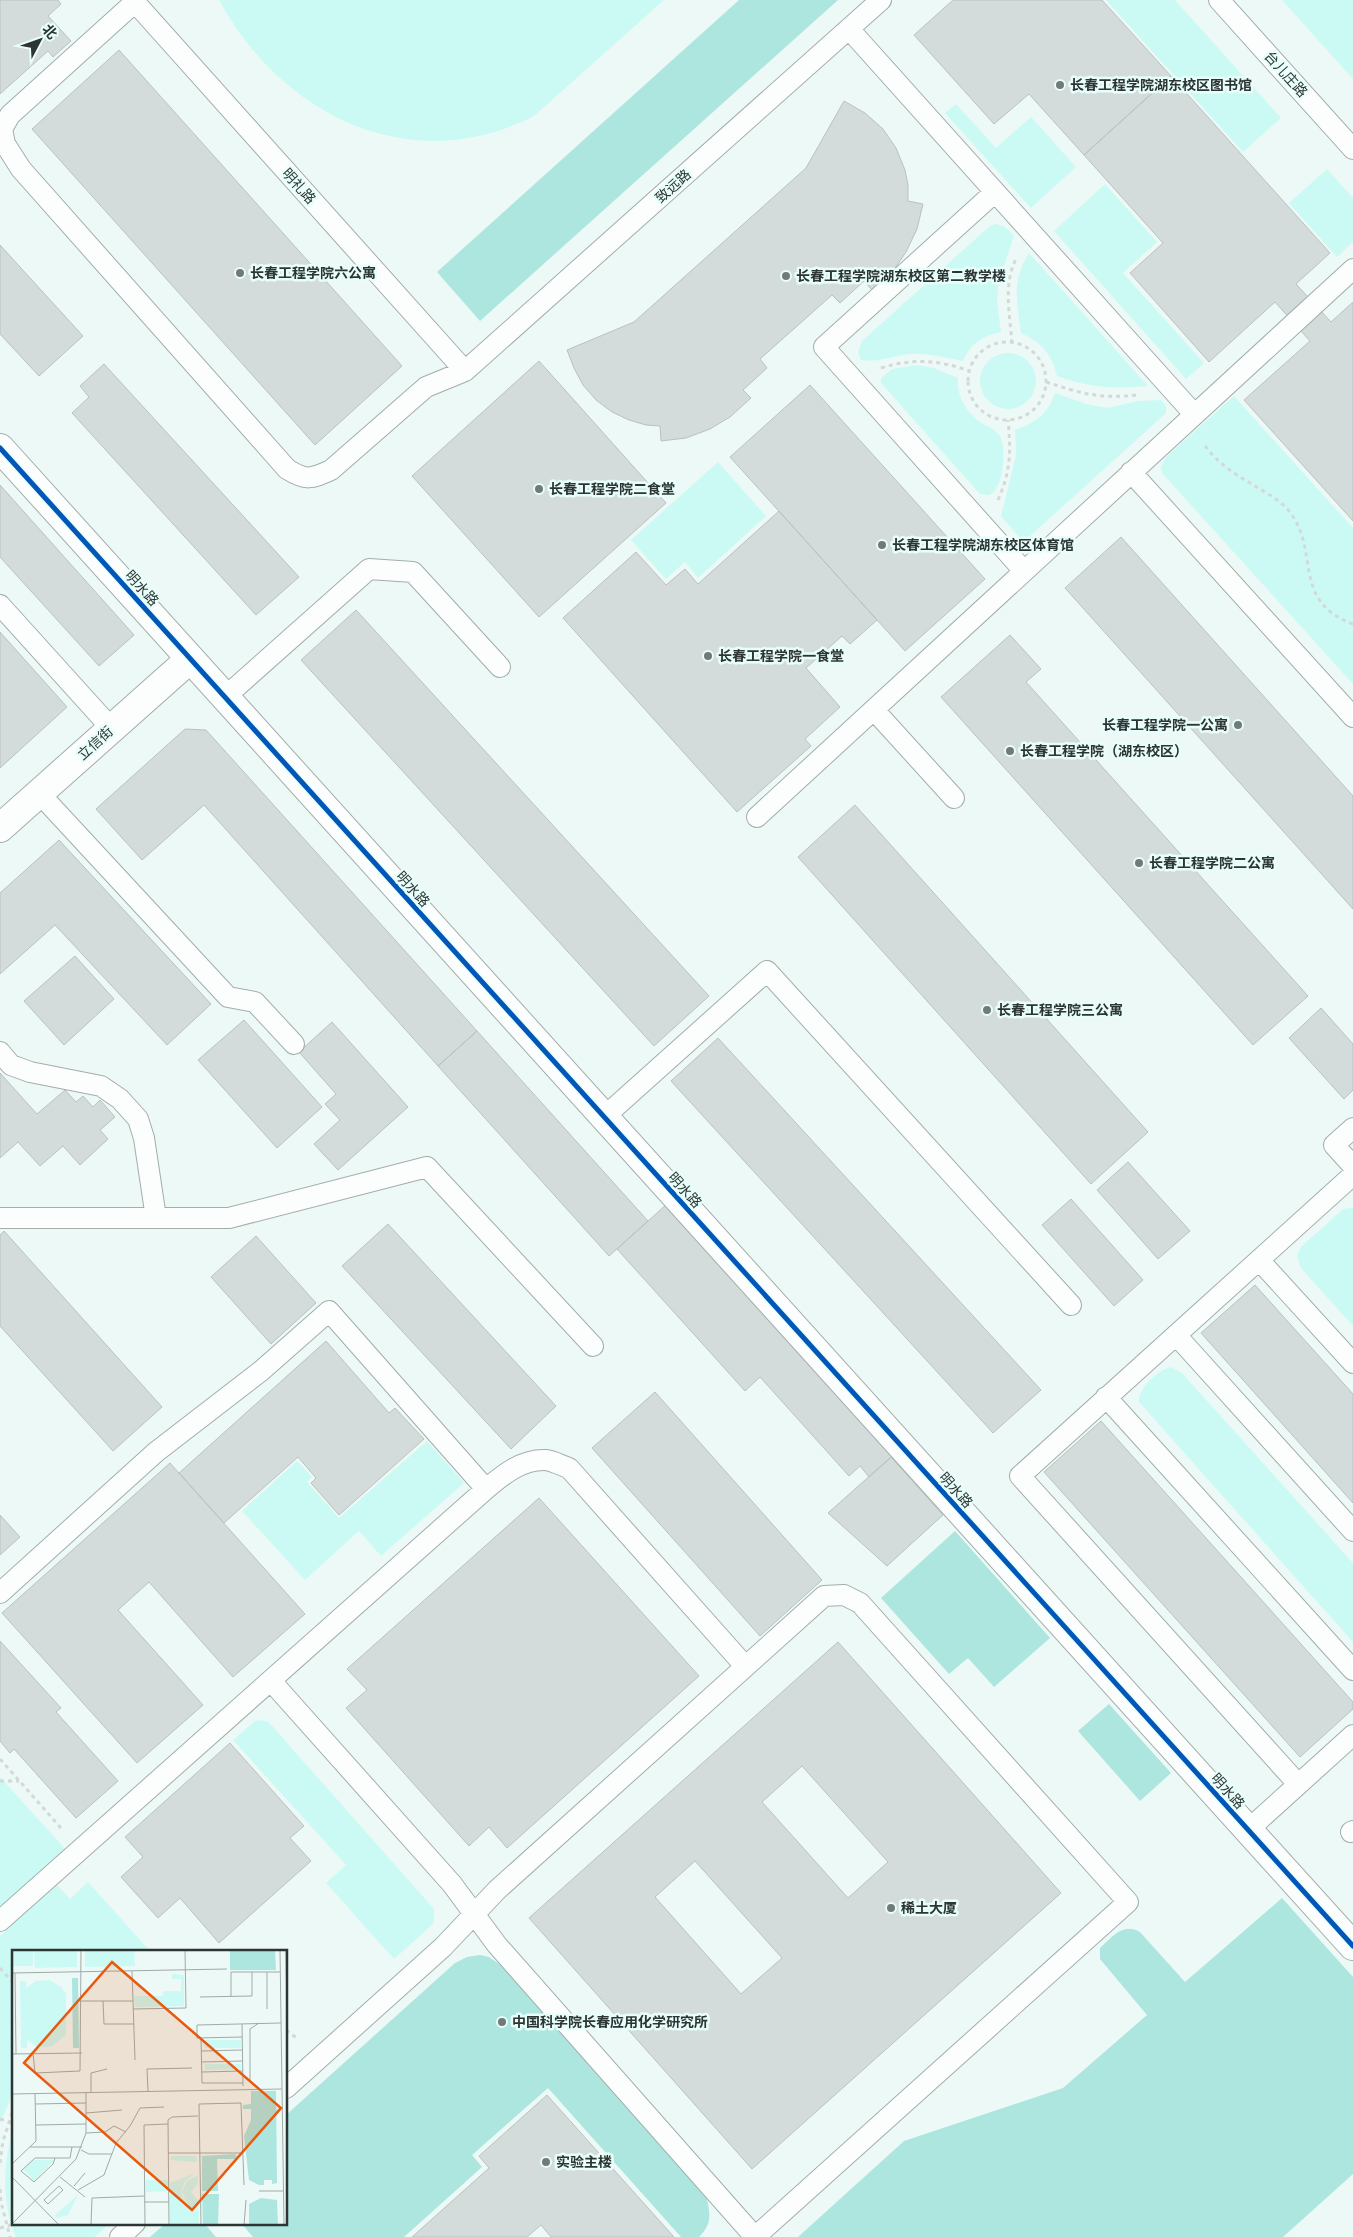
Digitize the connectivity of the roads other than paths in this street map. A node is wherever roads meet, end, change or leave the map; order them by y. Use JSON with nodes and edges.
{"nodes":[{"id":1,"x":881,"y":0,"type":"edge"},
{"id":2,"x":1219,"y":0,"type":"edge"},
{"id":3,"x":134,"y":1,"type":"edge"},
{"id":4,"x":849,"y":29,"type":"junction"},
{"id":5,"x":1353,"y":149,"type":"edge"},
{"id":6,"x":995,"y":192,"type":"junction"},
{"id":7,"x":1353,"y":270,"type":"edge"},
{"id":8,"x":465,"y":371,"type":"junction"},
{"id":9,"x":1190,"y":418,"type":"junction"},
{"id":10,"x":0,"y":448,"type":"edge"},
{"id":11,"x":1131,"y":472,"type":"junction"},
{"id":12,"x":1024,"y":571,"type":"junction"},
{"id":13,"x":0,"y":605,"type":"edge"},
{"id":14,"x":190,"y":659,"type":"junction"},
{"id":15,"x":500,"y":667,"type":"dead end"},
{"id":16,"x":225,"y":697,"type":"junction"},
{"id":17,"x":874,"y":710,"type":"junction"},
{"id":18,"x":1353,"y":717,"type":"edge"},
{"id":19,"x":112,"y":729,"type":"junction"},
{"id":20,"x":39,"y":793,"type":"junction"},
{"id":21,"x":954,"y":798,"type":"dead end"},
{"id":22,"x":757,"y":817,"type":"dead end"},
{"id":23,"x":0,"y":828,"type":"edge"},
{"id":24,"x":294,"y":1044,"type":"dead end"},
{"id":25,"x":0,"y":1052,"type":"edge"},
{"id":26,"x":604,"y":1117,"type":"junction"},
{"id":27,"x":1353,"y":1128,"type":"edge"},
{"id":28,"x":1353,"y":1166,"type":"edge"},
{"id":29,"x":1353,"y":1176,"type":"edge"},
{"id":30,"x":0,"y":1218,"type":"edge"},
{"id":31,"x":156,"y":1218,"type":"junction"},
{"id":32,"x":1259,"y":1260,"type":"junction"},
{"id":33,"x":1071,"y":1305,"type":"dead end"},
{"id":34,"x":1176,"y":1335,"type":"junction"},
{"id":35,"x":593,"y":1346,"type":"dead end"},
{"id":36,"x":1353,"y":1364,"type":"edge"},
{"id":37,"x":1106,"y":1397,"type":"junction"},
{"id":38,"x":486,"y":1489,"type":"junction"},
{"id":39,"x":1353,"y":1530,"type":"edge"},
{"id":40,"x":0,"y":1592,"type":"edge"},
{"id":41,"x":745,"y":1666,"type":"junction"},
{"id":42,"x":1353,"y":1670,"type":"edge"},
{"id":43,"x":270,"y":1681,"type":"junction"},
{"id":44,"x":1353,"y":1735,"type":"edge"},
{"id":45,"x":1298,"y":1784,"type":"junction"},
{"id":46,"x":1248,"y":1830,"type":"junction"},
{"id":47,"x":474,"y":1914,"type":"junction"},
{"id":48,"x":0,"y":1921,"type":"edge"},
{"id":49,"x":1353,"y":1946,"type":"edge"},
{"id":50,"x":288,"y":2086,"type":"edge"},
{"id":51,"x":134,"y":2224,"type":"edge"},
{"id":52,"x":120,"y":2237,"type":"edge"},
{"id":53,"x":755,"y":2237,"type":"edge"}],
"edges":[{"from":1,"to":4,"type":"lane","name":"致远路"},
{"from":2,"to":5,"type":"lane","name":"台儿庄路"},
{"from":3,"to":8,"type":"lane","name":"明礼路"},
{"from":3,"to":8,"type":"lane","name":"致远路"},
{"from":4,"to":6,"type":"lane"},
{"from":4,"to":8,"type":"lane","name":"致远路"},
{"from":6,"to":9,"type":"lane"},
{"from":6,"to":12,"type":"lane"},
{"from":7,"to":9,"type":"lane"},
{"from":9,"to":11,"type":"lane"},
{"from":10,"to":14,"type":"street","name":"明水路"},
{"from":11,"to":12,"type":"lane"},
{"from":11,"to":18,"type":"lane"},
{"from":12,"to":17,"type":"lane"},
{"from":13,"to":19,"type":"lane"},
{"from":14,"to":16,"type":"street","name":"明水路"},
{"from":14,"to":19,"type":"street","name":"立信街"},
{"from":15,"to":16,"type":"lane"},
{"from":16,"to":26,"type":"street","name":"明水路"},
{"from":17,"to":21,"type":"lane"},
{"from":17,"to":22,"type":"lane"},
{"from":19,"to":20,"type":"street","name":"立信街"},
{"from":20,"to":23,"type":"street","name":"立信街"},
{"from":20,"to":24,"type":"lane"},
{"from":25,"to":31,"type":"lane"},
{"from":26,"to":33,"type":"lane"},
{"from":26,"to":46,"type":"street","name":"明水路"},
{"from":27,"to":28,"type":"lane"},
{"from":29,"to":32,"type":"lane"},
{"from":30,"to":31,"type":"lane"},
{"from":31,"to":35,"type":"lane"},
{"from":32,"to":34,"type":"lane"},
{"from":32,"to":36,"type":"lane"},
{"from":34,"to":37,"type":"lane"},
{"from":34,"to":39,"type":"lane"},
{"from":37,"to":42,"type":"lane"},
{"from":37,"to":45,"type":"lane"},
{"from":38,"to":40,"type":"lane"},
{"from":38,"to":41,"type":"lane"},
{"from":38,"to":43,"type":"lane"},
{"from":41,"to":47,"type":"lane"},
{"from":41,"to":53,"type":"lane"},
{"from":43,"to":47,"type":"lane"},
{"from":43,"to":48,"type":"lane"},
{"from":44,"to":45,"type":"lane"},
{"from":45,"to":46,"type":"lane"},
{"from":46,"to":49,"type":"street","name":"明水路"},
{"from":47,"to":50,"type":"lane"},
{"from":47,"to":53,"type":"lane"},
{"from":51,"to":52,"type":"lane"}]}
